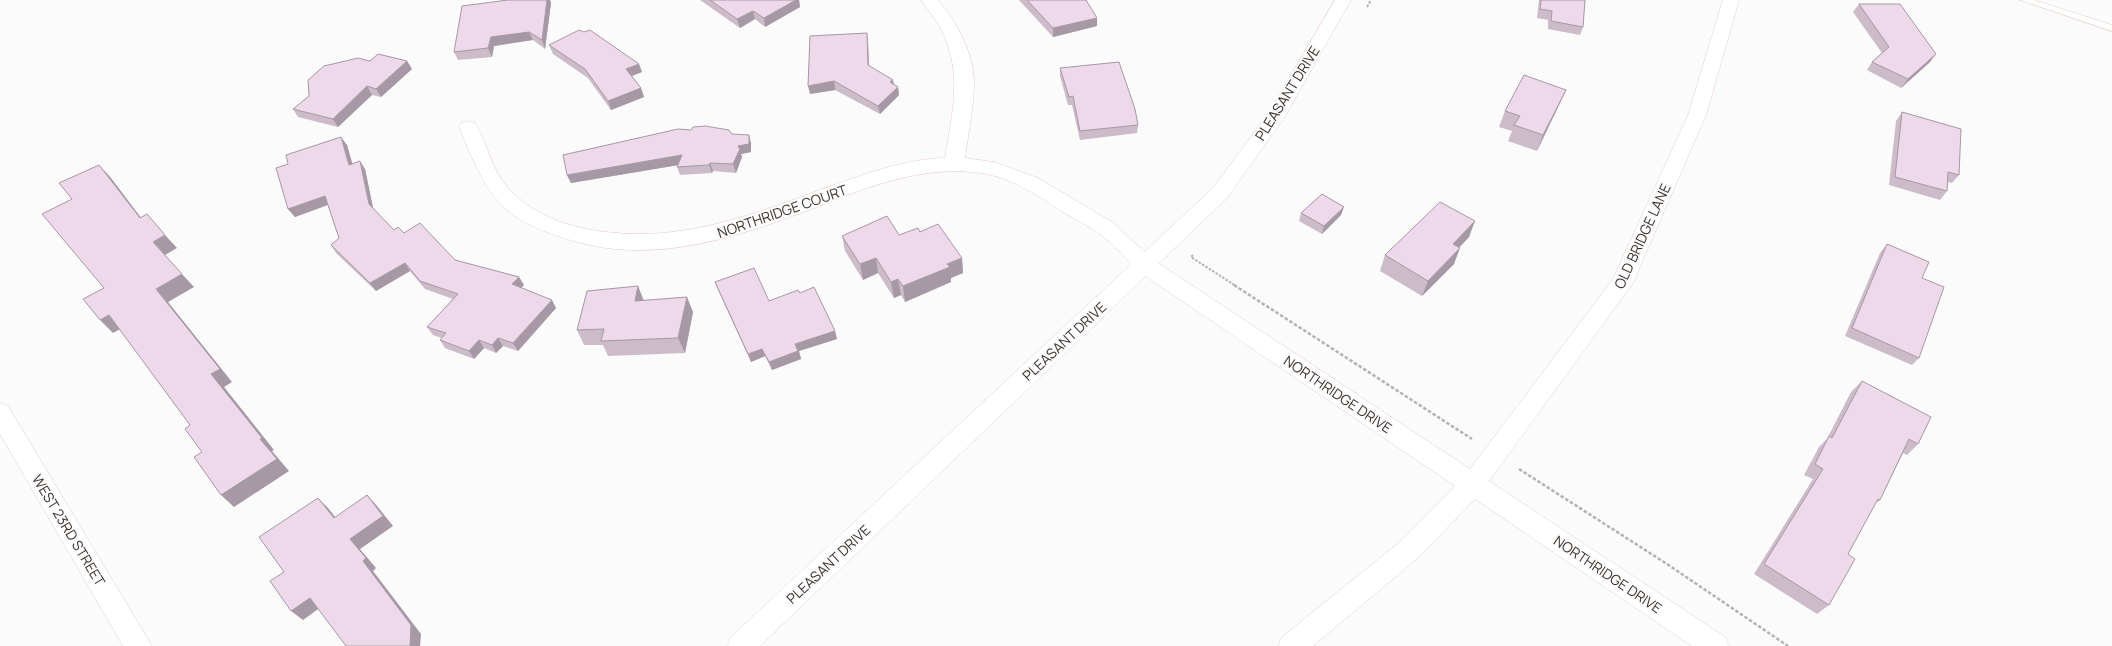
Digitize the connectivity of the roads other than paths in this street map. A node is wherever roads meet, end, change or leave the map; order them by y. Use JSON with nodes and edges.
{"nodes":[{"id":1,"x":929,"y":0,"type":"edge"},
{"id":2,"x":1343,"y":0,"type":"edge"},
{"id":3,"x":1731,"y":0,"type":"edge"},
{"id":4,"x":2024,"y":0,"type":"edge"},
{"id":5,"x":2112,"y":28,"type":"edge"},
{"id":6,"x":468,"y":127,"type":"dead end"},
{"id":7,"x":954,"y":165,"type":"junction"},
{"id":8,"x":1145,"y":265,"type":"junction"},
{"id":9,"x":0,"y":413,"type":"edge"},
{"id":10,"x":1474,"y":484,"type":"junction"},
{"id":11,"x":138,"y":646,"type":"edge"},
{"id":12,"x":741,"y":646,"type":"edge"},
{"id":13,"x":1292,"y":646,"type":"edge"},
{"id":14,"x":1715,"y":646,"type":"edge"}],
"edges":[{"from":1,"to":7,"type":"street"},
{"from":2,"to":8,"type":"street","name":"PLEASANT DRIVE"},
{"from":3,"to":10,"type":"street","name":"OLD BRIDGE LANE"},
{"from":4,"to":5,"type":"lane"},
{"from":6,"to":7,"type":"street","name":"NORTHRIDGE COURT"},
{"from":7,"to":8,"type":"street","name":"NORTHRIDGE DRIVE"},
{"from":8,"to":10,"type":"street","name":"NORTHRIDGE DRIVE"},
{"from":8,"to":12,"type":"street","name":"PLEASANT DRIVE"},
{"from":9,"to":11,"type":"street","name":"WEST 23RD STREET"},
{"from":10,"to":13,"type":"street","name":"OLD BRIDGE LANE"},
{"from":10,"to":14,"type":"street","name":"NORTHRIDGE DRIVE"}]}
